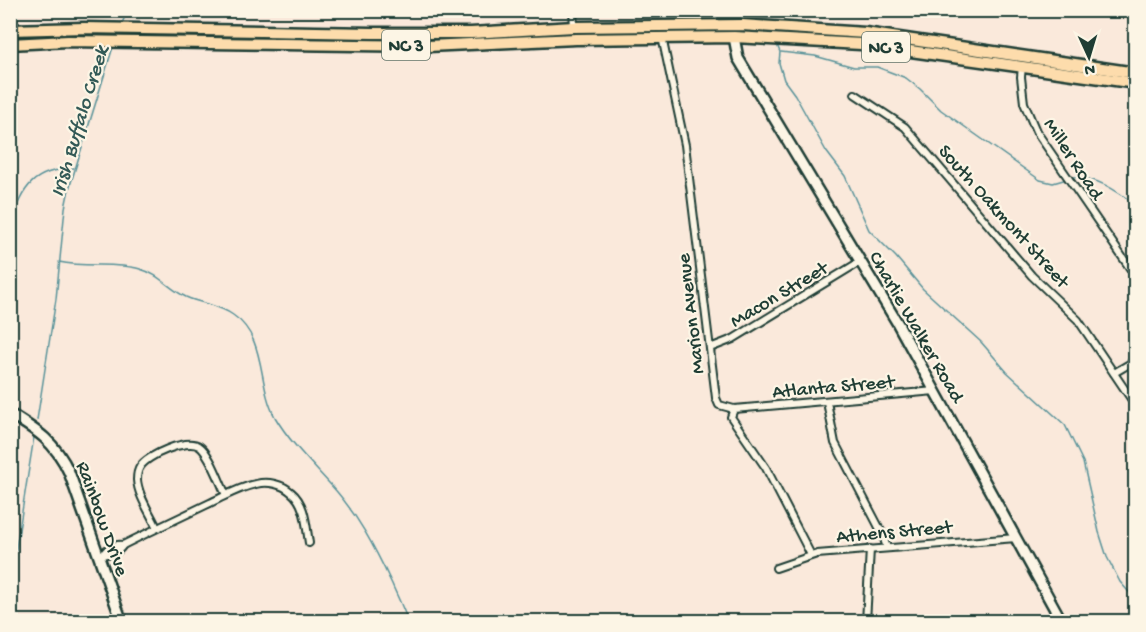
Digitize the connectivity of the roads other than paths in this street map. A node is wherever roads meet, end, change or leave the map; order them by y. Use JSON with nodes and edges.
{"nodes":[{"id":1,"x":573,"y":10,"type":"edge"},
{"id":2,"x":725,"y":24,"type":"junction"},
{"id":3,"x":574,"y":27,"type":"junction"},
{"id":4,"x":808,"y":29,"type":"junction"},
{"id":5,"x":10,"y":30,"type":"edge"},
{"id":6,"x":388,"y":33,"type":"junction"},
{"id":7,"x":648,"y":37,"type":"junction"},
{"id":8,"x":662,"y":37,"type":"junction"},
{"id":9,"x":734,"y":37,"type":"junction"},
{"id":10,"x":749,"y":38,"type":"junction"},
{"id":11,"x":10,"y":44,"type":"edge"},
{"id":12,"x":387,"y":45,"type":"junction"},
{"id":13,"x":737,"y":52,"type":"junction"},
{"id":14,"x":1009,"y":55,"type":"junction"},
{"id":15,"x":962,"y":58,"type":"junction"},
{"id":16,"x":1070,"y":63,"type":"junction"},
{"id":17,"x":1022,"y":66,"type":"junction"},
{"id":18,"x":1037,"y":68,"type":"junction"},
{"id":19,"x":1136,"y":73,"type":"edge"},
{"id":20,"x":1022,"y":82,"type":"junction"},
{"id":21,"x":1136,"y":83,"type":"edge"},
{"id":22,"x":855,"y":94,"type":"dead end"},
{"id":23,"x":861,"y":261,"type":"junction"},
{"id":24,"x":1136,"y":277,"type":"edge"},
{"id":25,"x":710,"y":348,"type":"junction"},
{"id":26,"x":1136,"y":360,"type":"edge"},
{"id":27,"x":1114,"y":373,"type":"junction"},
{"id":28,"x":935,"y":391,"type":"junction"},
{"id":29,"x":827,"y":402,"type":"junction"},
{"id":30,"x":1136,"y":406,"type":"edge"},
{"id":31,"x":734,"y":409,"type":"junction"},
{"id":32,"x":10,"y":414,"type":"edge"},
{"id":33,"x":226,"y":495,"type":"junction"},
{"id":34,"x":157,"y":528,"type":"junction"},
{"id":35,"x":1016,"y":538,"type":"junction"},
{"id":36,"x":309,"y":543,"type":"dead end"},
{"id":37,"x":887,"y":548,"type":"junction"},
{"id":38,"x":870,"y":549,"type":"junction"},
{"id":39,"x":101,"y":555,"type":"junction"},
{"id":40,"x":811,"y":555,"type":"junction"},
{"id":41,"x":776,"y":568,"type":"dead end"},
{"id":42,"x":122,"y":621,"type":"edge"},
{"id":43,"x":866,"y":621,"type":"edge"},
{"id":44,"x":909,"y":621,"type":"edge"},
{"id":45,"x":975,"y":621,"type":"edge"},
{"id":46,"x":1062,"y":621,"type":"edge"}],
"edges":[{"from":1,"to":3,"type":"street"},
{"from":2,"to":3,"type":"main road","number":"NC 3"},
{"from":2,"to":4,"type":"main road","number":"NC 3"},
{"from":2,"to":7,"type":"main road"},
{"from":3,"to":6,"type":"main road","number":"NC 3"},
{"from":4,"to":9,"type":"main road"},
{"from":4,"to":14,"type":"main road","number":"NC 3"},
{"from":5,"to":6,"type":"main road","number":"NC 3"},
{"from":6,"to":12,"type":"main road"},
{"from":7,"to":8,"type":"main road","number":"NC 3"},
{"from":7,"to":12,"type":"main road","number":"NC 3"},
{"from":8,"to":9,"type":"main road","number":"NC 3"},
{"from":8,"to":25,"type":"street","name":"Marion Avenue"},
{"from":9,"to":10,"type":"main road","number":"NC 3"},
{"from":9,"to":13,"type":"street","name":"Charlie Walker Road"},
{"from":10,"to":13,"type":"street"},
{"from":10,"to":15,"type":"main road","number":"NC 3"},
{"from":11,"to":12,"type":"main road","number":"NC 3"},
{"from":13,"to":23,"type":"street","name":"Charlie Walker Road"},
{"from":14,"to":15,"type":"main road"},
{"from":14,"to":16,"type":"main road","number":"NC 3"},
{"from":15,"to":17,"type":"main road","number":"NC 3"},
{"from":16,"to":17,"type":"main road"},
{"from":16,"to":19,"type":"main road","number":"NC 3"},
{"from":17,"to":18,"type":"main road","number":"NC 3"},
{"from":17,"to":20,"type":"street","name":"Miller Road"},
{"from":18,"to":20,"type":"street"},
{"from":18,"to":21,"type":"main road","number":"NC 3"},
{"from":20,"to":24,"type":"street","name":"Miller Road"},
{"from":22,"to":27,"type":"street","name":"South Oakmont Street"},
{"from":23,"to":25,"type":"street","name":"Macon Street"},
{"from":23,"to":28,"type":"street","name":"Charlie Walker Road"},
{"from":25,"to":31,"type":"street","name":"Marion Avenue"},
{"from":26,"to":27,"type":"street"},
{"from":27,"to":30,"type":"street","name":"South Oakmont Street"},
{"from":28,"to":29,"type":"street","name":"Atlanta Street"},
{"from":28,"to":35,"type":"street","name":"Charlie Walker Road"},
{"from":29,"to":31,"type":"street","name":"Atlanta Street"},
{"from":29,"to":37,"type":"street"},
{"from":31,"to":40,"type":"street","name":"Marion Avenue"},
{"from":32,"to":39,"type":"street","name":"Rainbow Drive"},
{"from":33,"to":34,"type":"street"},
{"from":33,"to":34,"type":"street"},
{"from":33,"to":36,"type":"street"},
{"from":34,"to":39,"type":"street"},
{"from":35,"to":37,"type":"street","name":"Athens Street"},
{"from":35,"to":46,"type":"street","name":"Charlie Walker Road"},
{"from":37,"to":38,"type":"street","name":"Athens Street"},
{"from":38,"to":40,"type":"street","name":"Athens Street"},
{"from":38,"to":43,"type":"street"},
{"from":39,"to":42,"type":"street","name":"Rainbow Drive"},
{"from":40,"to":41,"type":"street","name":"Athens Street"},
{"from":44,"to":45,"type":"street"}]}
